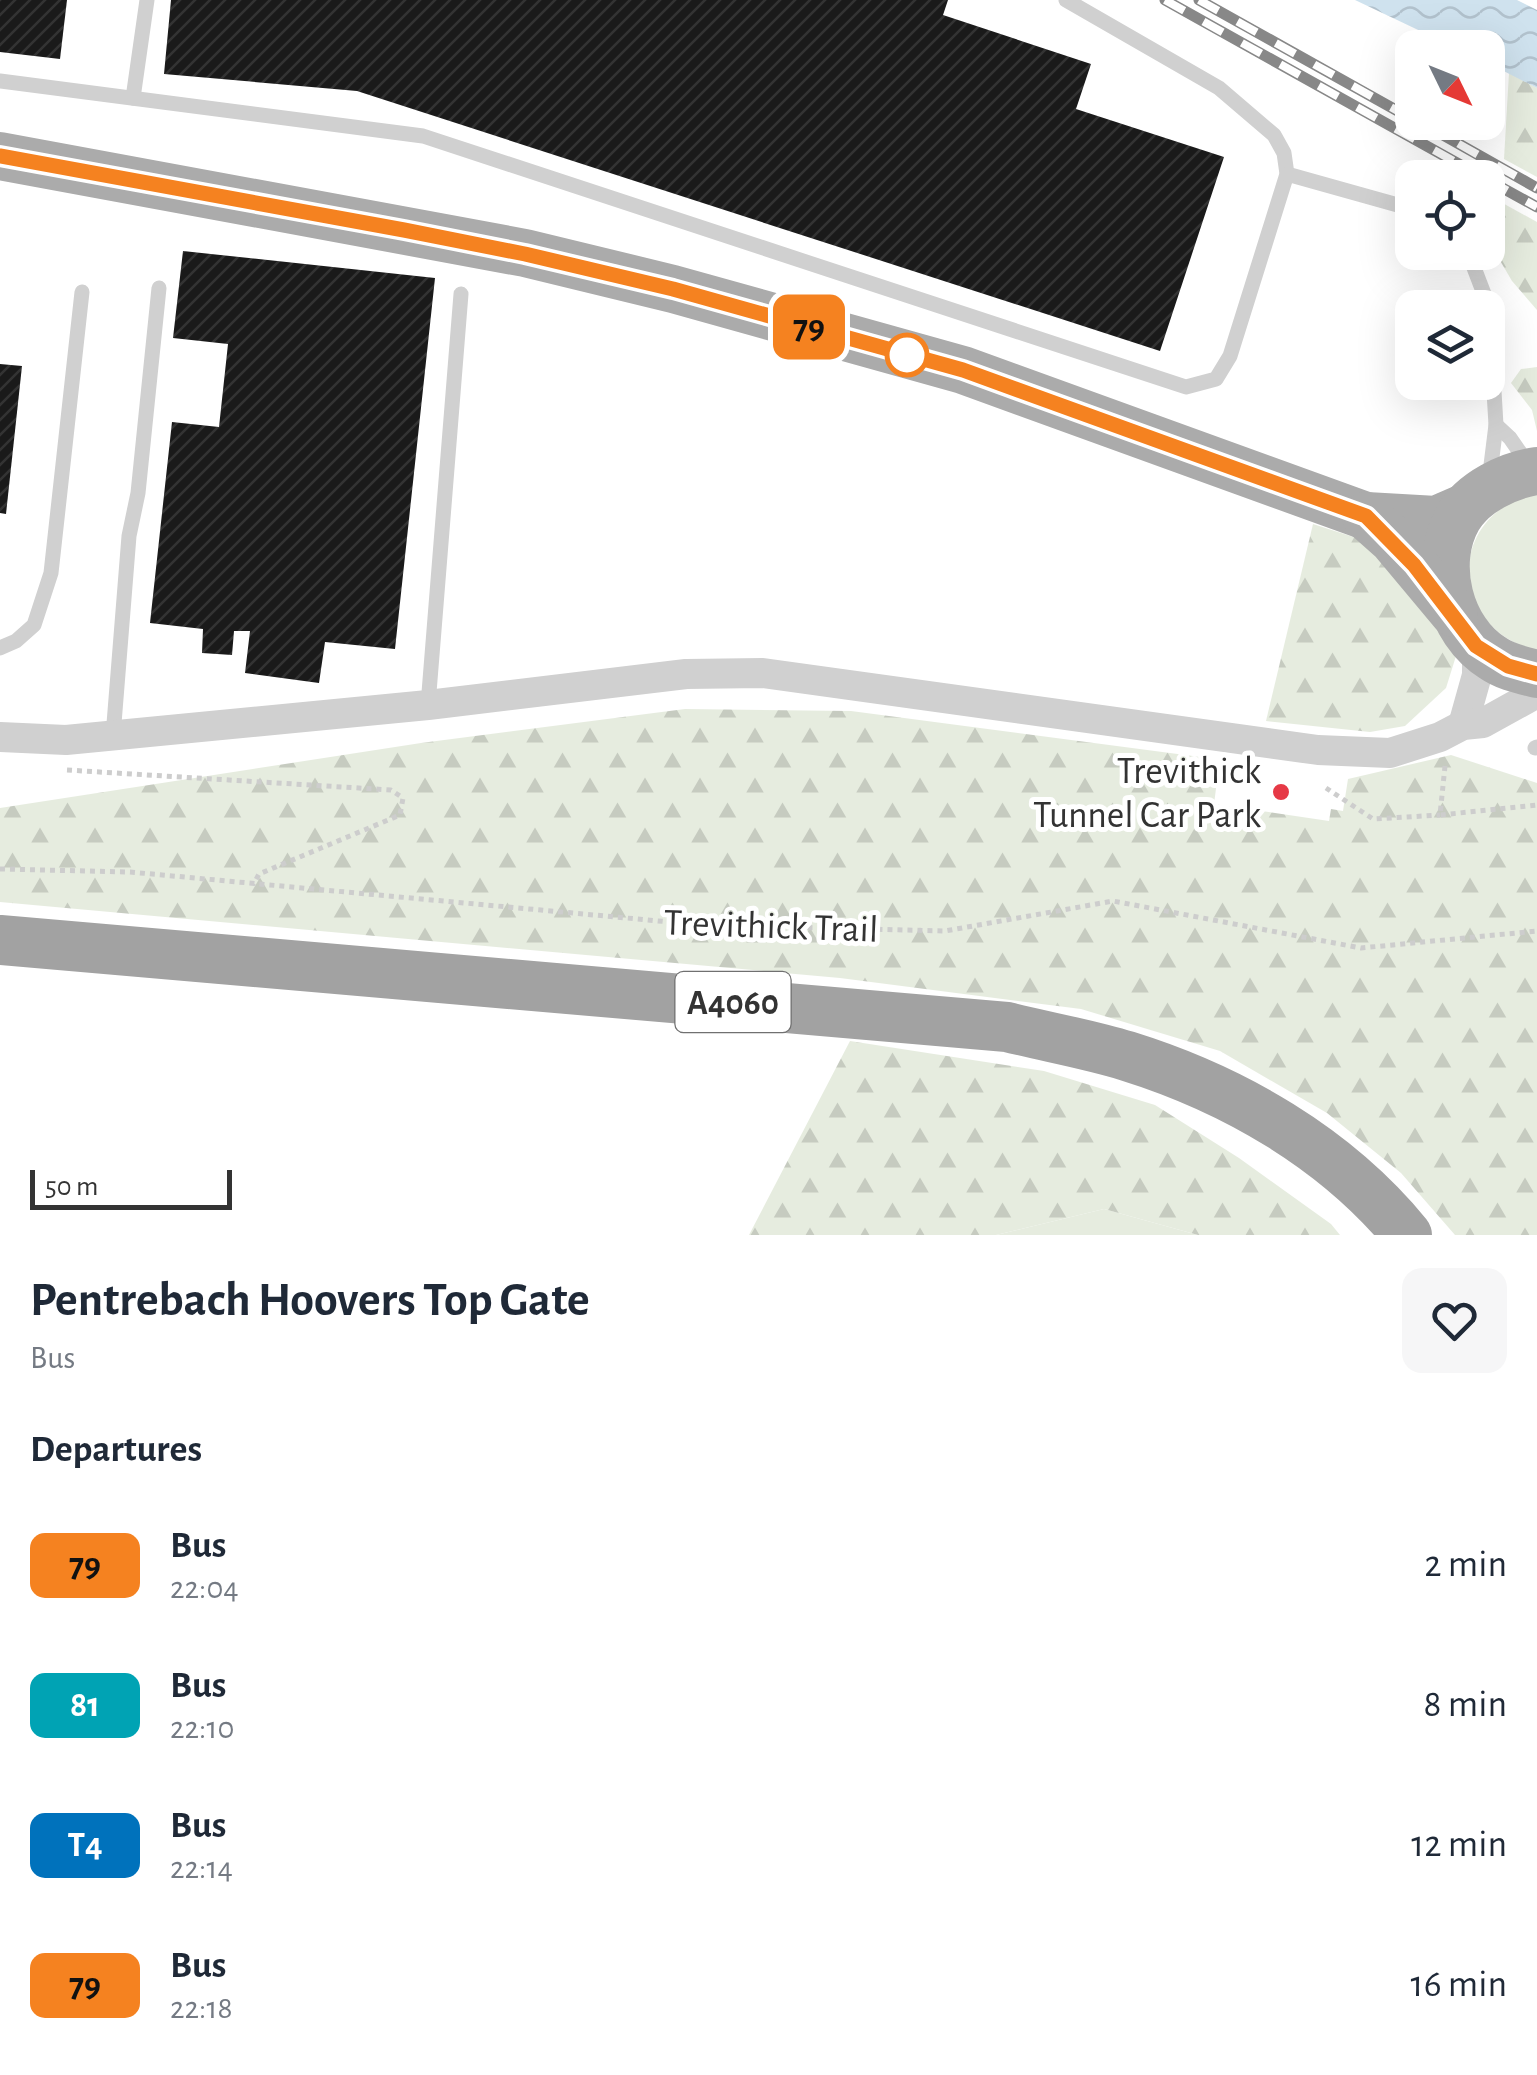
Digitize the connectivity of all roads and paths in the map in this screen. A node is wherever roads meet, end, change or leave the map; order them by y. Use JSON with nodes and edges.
{"nodes":[{"id":1,"x":147,"y":0,"type":"edge"},
{"id":2,"x":1066,"y":0,"type":"edge"},
{"id":3,"x":0,"y":80,"type":"edge"},
{"id":4,"x":134,"y":98,"type":"junction"},
{"id":5,"x":0,"y":156,"type":"edge"},
{"id":6,"x":1287,"y":174,"type":"junction"},
{"id":7,"x":1395,"y":204,"type":"edge"},
{"id":8,"x":1475,"y":270,"type":"edge"},
{"id":9,"x":158,"y":288,"type":"dead end"},
{"id":10,"x":82,"y":292,"type":"dead end"},
{"id":11,"x":462,"y":294,"type":"dead end"},
{"id":12,"x":1496,"y":426,"type":"junction"},
{"id":13,"x":1535,"y":471,"type":"edge"},
{"id":14,"x":1477,"y":499,"type":"junction"},
{"id":15,"x":1366,"y":516,"type":"junction"},
{"id":16,"x":1466,"y":631,"type":"junction"},
{"id":17,"x":0,"y":648,"type":"edge"},
{"id":18,"x":1537,"y":674,"type":"edge"},
{"id":19,"x":1537,"y":693,"type":"edge"},
{"id":20,"x":428,"y":705,"type":"junction"},
{"id":21,"x":1451,"y":731,"type":"junction"},
{"id":22,"x":113,"y":736,"type":"junction"},
{"id":23,"x":0,"y":737,"type":"edge"},
{"id":24,"x":55,"y":769,"type":"dead end"},
{"id":25,"x":1326,"y":788,"type":"dead end"},
{"id":26,"x":1537,"y":804,"type":"edge"},
{"id":27,"x":1440,"y":815,"type":"junction"},
{"id":28,"x":0,"y":870,"type":"edge"},
{"id":29,"x":253,"y":885,"type":"junction"},
{"id":30,"x":1537,"y":931,"type":"edge"},
{"id":31,"x":0,"y":940,"type":"edge"},
{"id":32,"x":1407,"y":1235,"type":"edge"}],
"edges":[{"from":1,"to":4,"type":"lane"},
{"from":2,"to":6,"type":"lane"},
{"from":3,"to":4,"type":"lane"},
{"from":4,"to":6,"type":"lane"},
{"from":5,"to":15,"type":"main road"},
{"from":6,"to":7,"type":"lane"},
{"from":8,"to":12,"type":"lane"},
{"from":9,"to":22,"type":"lane"},
{"from":10,"to":17,"type":"lane"},
{"from":11,"to":20,"type":"lane"},
{"from":12,"to":13,"type":"lane"},
{"from":12,"to":14,"type":"lane"},
{"from":13,"to":14,"type":"main road"},
{"from":14,"to":15,"type":"main road"},
{"from":14,"to":16,"type":"main road"},
{"from":15,"to":16,"type":"main road"},
{"from":16,"to":18,"type":"main road"},
{"from":16,"to":21,"type":"street"},
{"from":19,"to":21,"type":"street"},
{"from":20,"to":21,"type":"street"},
{"from":20,"to":22,"type":"street"},
{"from":21,"to":27,"type":"path"},
{"from":22,"to":23,"type":"street"},
{"from":24,"to":29,"type":"path"},
{"from":25,"to":27,"type":"path"},
{"from":26,"to":27,"type":"path"},
{"from":28,"to":29,"type":"path","name":"Trevithick Trail"},
{"from":29,"to":30,"type":"path","name":"Trevithick Trail"},
{"from":31,"to":32,"type":"highway","number":"A4060"}]}
